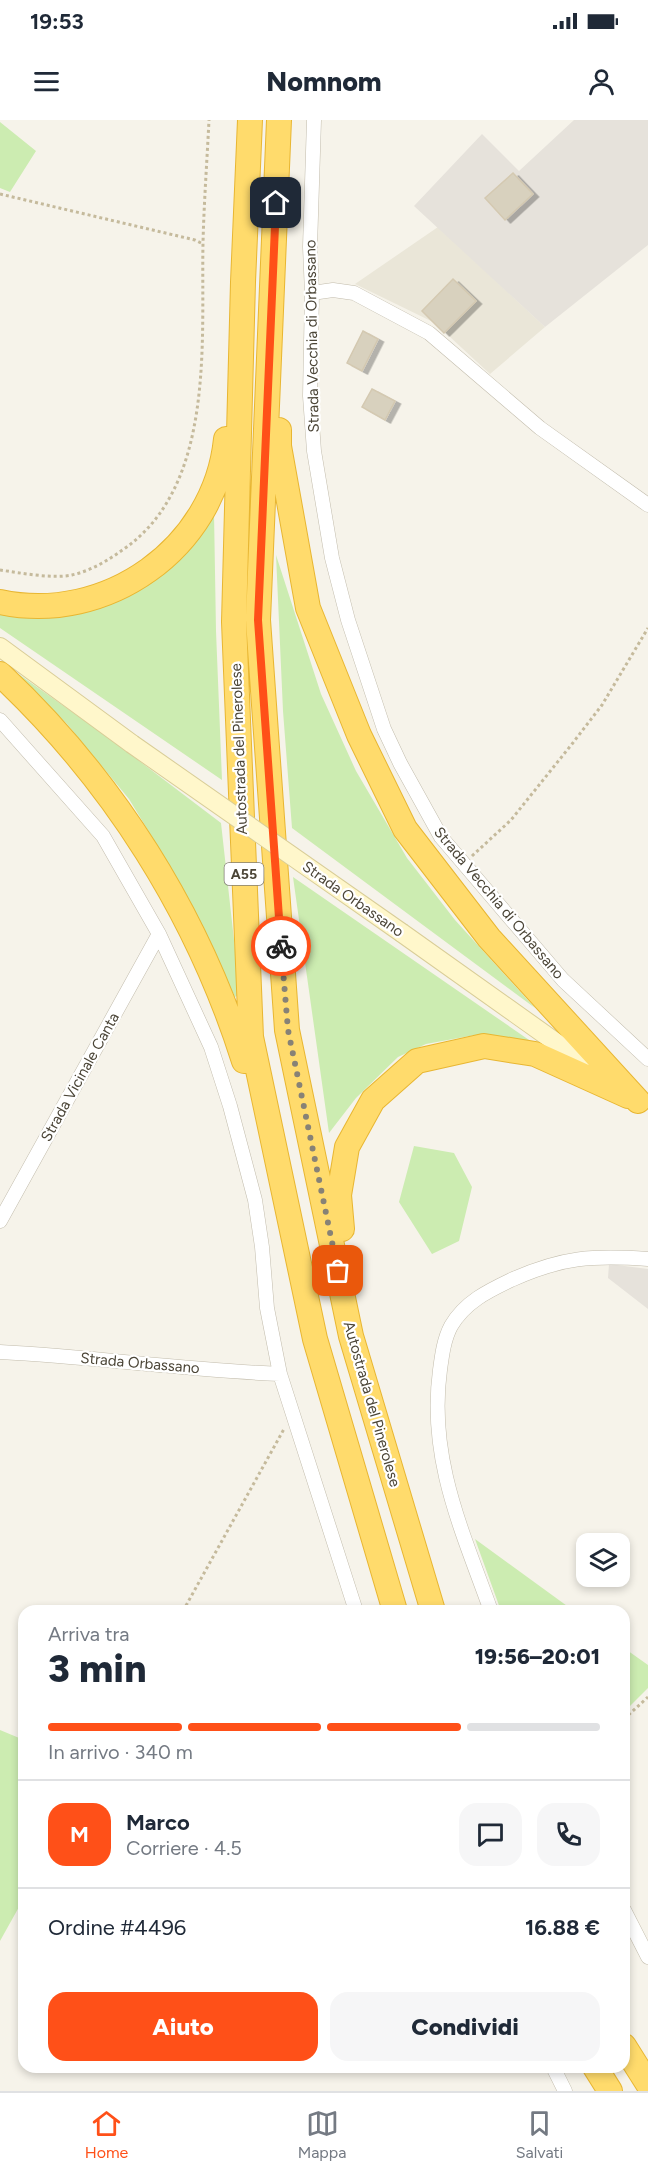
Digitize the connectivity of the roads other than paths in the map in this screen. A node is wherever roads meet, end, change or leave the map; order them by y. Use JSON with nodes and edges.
{"nodes":[{"id":1,"x":250,"y":120,"type":"edge"},
{"id":2,"x":279,"y":120,"type":"edge"},
{"id":3,"x":314,"y":120,"type":"edge"},
{"id":4,"x":274,"y":265,"type":"junction"},
{"id":5,"x":243,"y":282,"type":"junction"},
{"id":6,"x":312,"y":293,"type":"junction"},
{"id":7,"x":648,"y":505,"type":"edge"},
{"id":8,"x":0,"y":602,"type":"edge"},
{"id":9,"x":0,"y":647,"type":"edge"},
{"id":10,"x":0,"y":674,"type":"edge"},
{"id":11,"x":0,"y":720,"type":"edge"},
{"id":12,"x":159,"y":934,"type":"junction"},
{"id":13,"x":648,"y":1059,"type":"edge"},
{"id":14,"x":643,"y":1104,"type":"edge"},
{"id":15,"x":0,"y":1221,"type":"edge"},
{"id":16,"x":648,"y":1259,"type":"edge"},
{"id":17,"x":351,"y":1336,"type":"junction"},
{"id":18,"x":315,"y":1339,"type":"junction"},
{"id":19,"x":0,"y":1352,"type":"edge"},
{"id":20,"x":280,"y":1374,"type":"junction"},
{"id":21,"x":354,"y":1605,"type":"edge"},
{"id":22,"x":393,"y":1605,"type":"edge"},
{"id":23,"x":431,"y":1605,"type":"edge"},
{"id":24,"x":489,"y":1605,"type":"edge"},
{"id":25,"x":630,"y":1922,"type":"edge"},
{"id":26,"x":648,"y":1957,"type":"edge"},
{"id":27,"x":630,"y":2056,"type":"edge"},
{"id":28,"x":556,"y":2073,"type":"edge"},
{"id":29,"x":598,"y":2073,"type":"edge"},
{"id":30,"x":648,"y":2084,"type":"edge"},
{"id":31,"x":565,"y":2091,"type":"edge"},
{"id":32,"x":609,"y":2091,"type":"edge"}],
"edges":[{"from":1,"to":5,"type":"highway","name":"Autostrada del Pinerolese","number":"A55"},
{"from":2,"to":4,"type":"highway","name":"Autostrada del Pinerolese","number":"A55"},
{"from":3,"to":6,"type":"street","name":"Strada Vecchia di Orbassano"},
{"from":4,"to":14,"type":"highway"},
{"from":4,"to":17,"type":"highway","name":"Autostrada del Pinerolese","number":"A55"},
{"from":5,"to":8,"type":"highway"},
{"from":5,"to":18,"type":"highway","name":"Autostrada del Pinerolese","number":"A55"},
{"from":6,"to":7,"type":"street"},
{"from":6,"to":13,"type":"street","name":"Strada Vecchia di Orbassano"},
{"from":9,"to":14,"type":"main road","name":"Strada Orbassano","bridge":true},
{"from":10,"to":18,"type":"highway"},
{"from":11,"to":12,"type":"street"},
{"from":12,"to":15,"type":"street","name":"Strada Vicinale Canta"},
{"from":12,"to":20,"type":"street"},
{"from":14,"to":17,"type":"highway"},
{"from":16,"to":24,"type":"street"},
{"from":17,"to":23,"type":"highway","name":"Autostrada del Pinerolese","number":"A55"},
{"from":18,"to":22,"type":"highway","name":"Autostrada del Pinerolese","number":"A55"},
{"from":19,"to":20,"type":"street","name":"Strada Orbassano"},
{"from":20,"to":21,"type":"street"},
{"from":25,"to":26,"type":"street"},
{"from":27,"to":30,"type":"highway"},
{"from":28,"to":31,"type":"street"},
{"from":29,"to":32,"type":"highway"}]}
